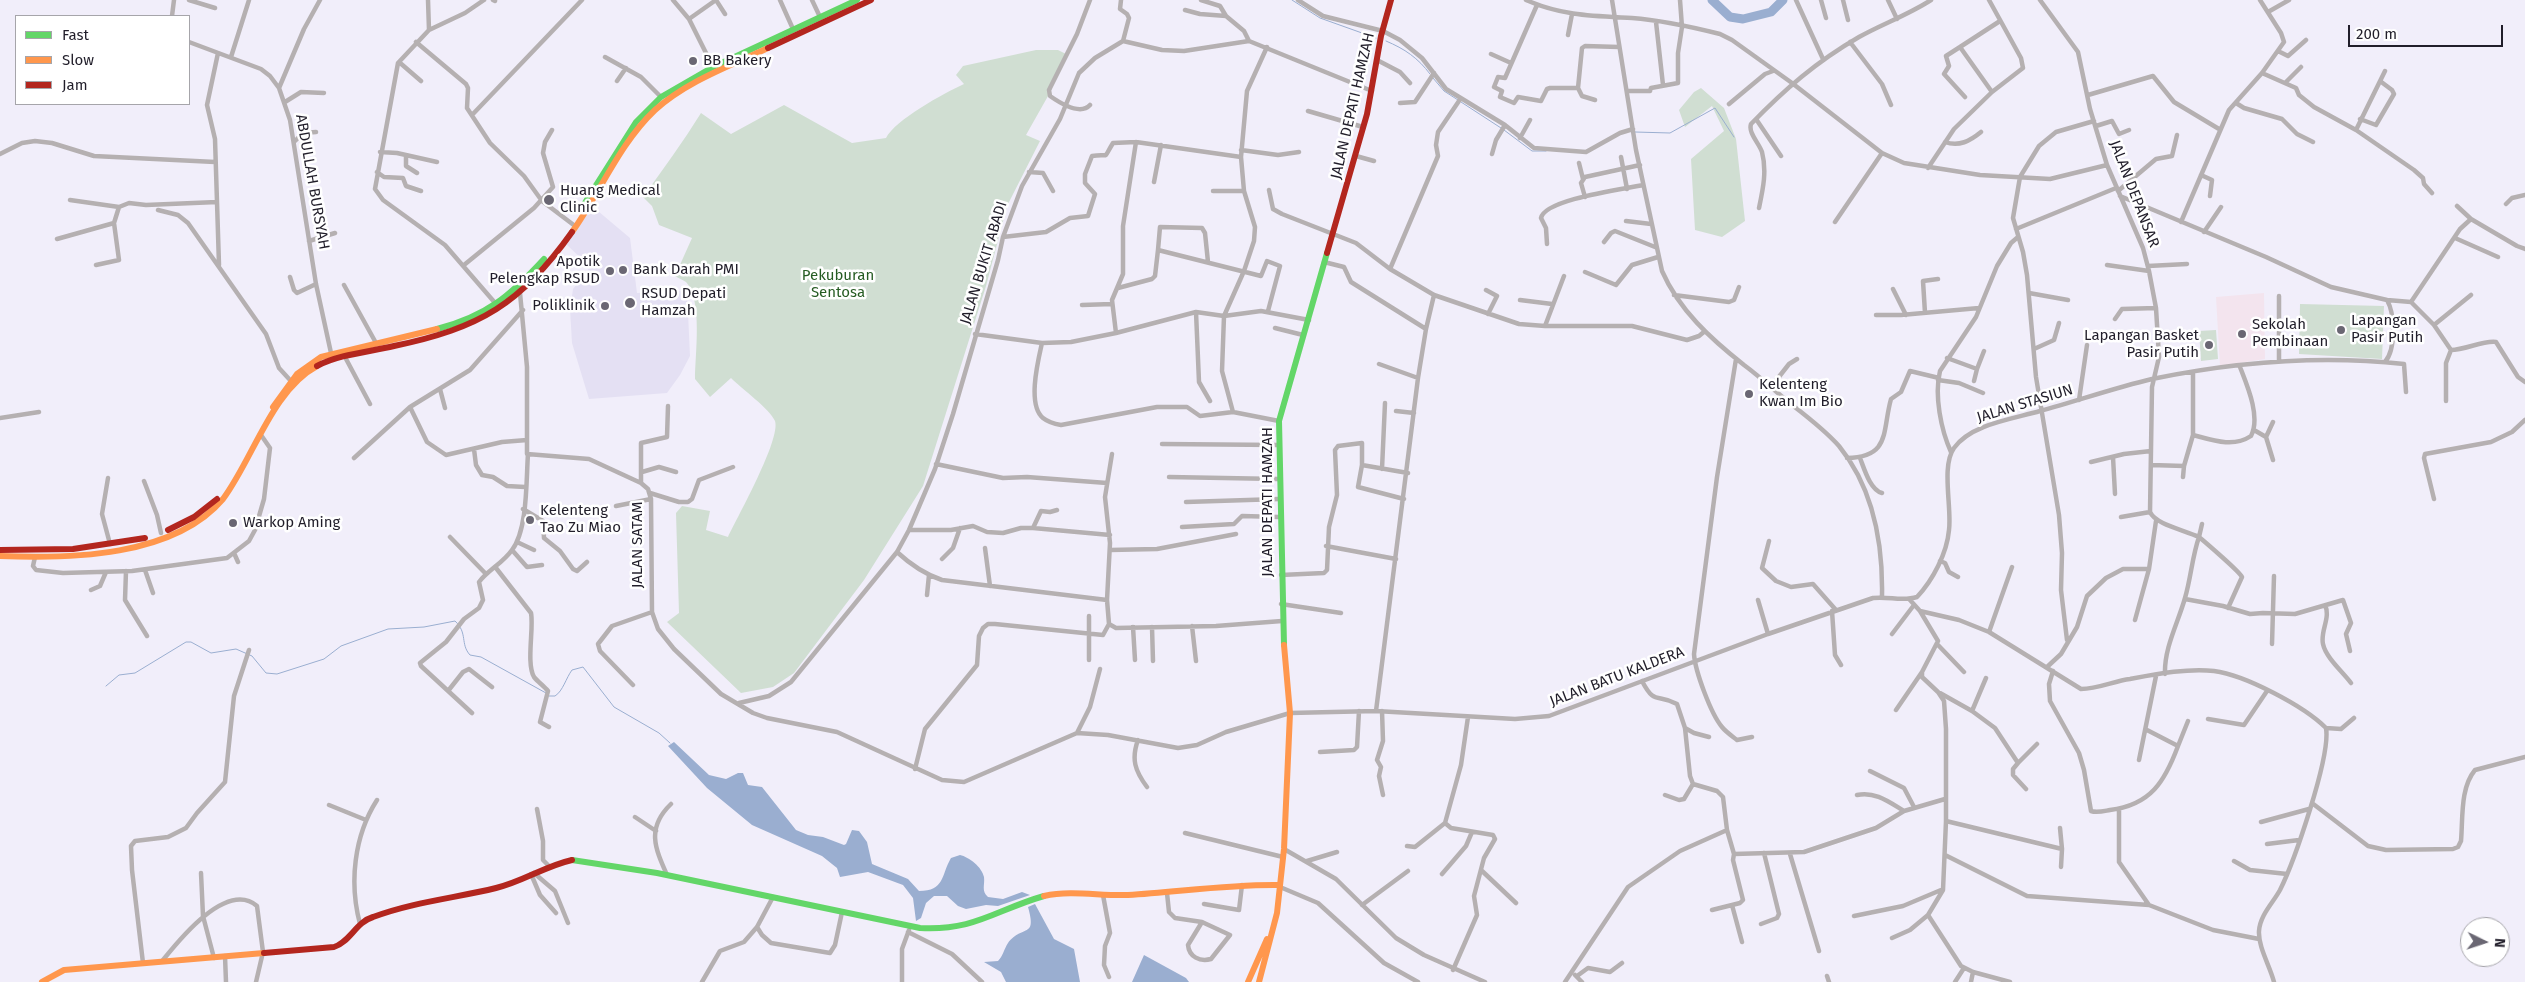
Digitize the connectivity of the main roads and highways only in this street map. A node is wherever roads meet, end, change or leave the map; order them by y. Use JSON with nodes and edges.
{"nodes":[{"id":1,"x":857,"y":0,"type":"edge"},
{"id":2,"x":870,"y":0,"type":"edge"},
{"id":3,"x":1391,"y":0,"type":"edge"},
{"id":4,"x":714,"y":70,"type":"junction"},
{"id":5,"x":573,"y":225,"type":"junction"},
{"id":6,"x":0,"y":550,"type":"edge"},
{"id":7,"x":0,"y":556,"type":"edge"},
{"id":8,"x":1280,"y":886,"type":"junction"},
{"id":9,"x":1273,"y":927,"type":"junction"},
{"id":10,"x":42,"y":982,"type":"edge"},
{"id":11,"x":1248,"y":982,"type":"edge"},
{"id":12,"x":1259,"y":982,"type":"edge"}],
"edges":[{"from":1,"to":4,"type":"main road"},
{"from":2,"to":4,"type":"main road"},
{"from":3,"to":8,"type":"main road","name":"JALAN DEPATI HAMZAH"},
{"from":4,"to":5,"type":"main road"},
{"from":4,"to":5,"type":"main road"},
{"from":5,"to":6,"type":"main road"},
{"from":5,"to":7,"type":"main road"},
{"from":8,"to":9,"type":"main road","name":"JALAN DEPATI HAMZAH"},
{"from":8,"to":10,"type":"main road"},
{"from":9,"to":11,"type":"main road","name":"JALAN DEPATI HAMZAH"},
{"from":9,"to":12,"type":"main road","name":"JALAN DEPATI HAMZAH"}]}
